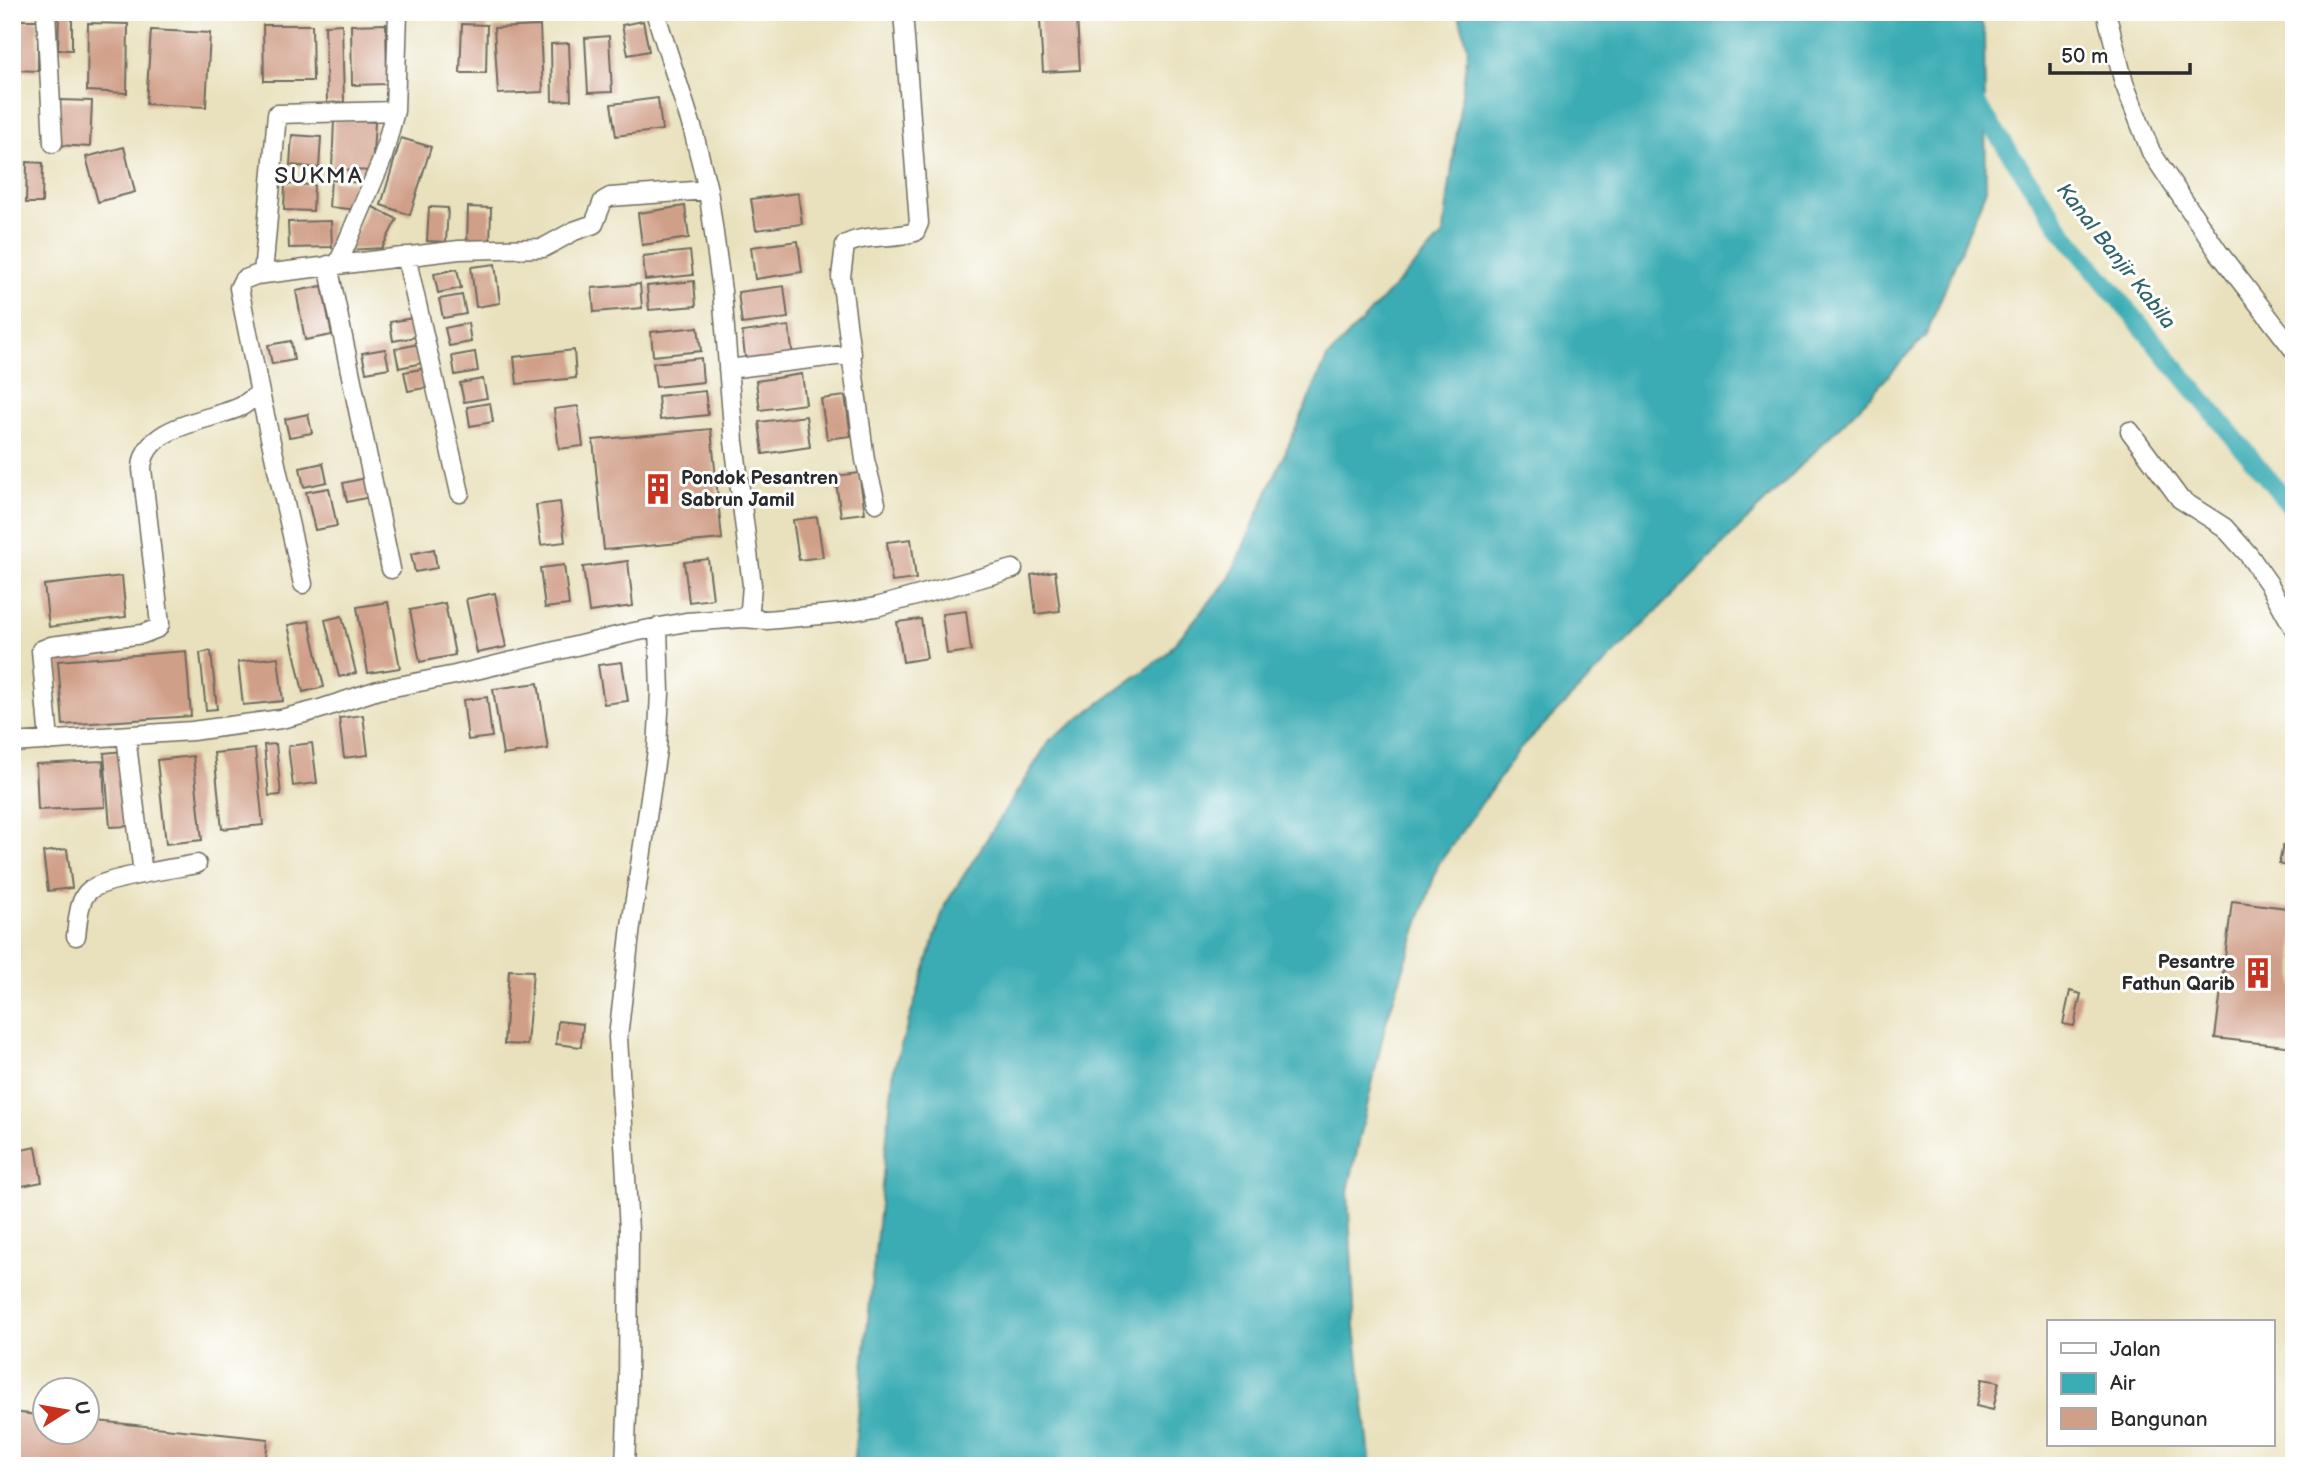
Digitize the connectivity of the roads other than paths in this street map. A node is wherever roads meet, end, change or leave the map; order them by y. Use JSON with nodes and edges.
{"nodes":[{"id":1,"x":47,"y":12,"type":"edge"},
{"id":2,"x":398,"y":12,"type":"edge"},
{"id":3,"x":655,"y":12,"type":"edge"},
{"id":4,"x":903,"y":12,"type":"edge"},
{"id":5,"x":2106,"y":12,"type":"edge"},
{"id":6,"x":395,"y":111,"type":"junction"},
{"id":7,"x":53,"y":144,"type":"dead end"},
{"id":8,"x":708,"y":190,"type":"junction"},
{"id":9,"x":406,"y":256,"type":"junction"},
{"id":10,"x":333,"y":265,"type":"junction"},
{"id":11,"x":263,"y":274,"type":"junction"},
{"id":12,"x":2294,"y":350,"type":"edge"},
{"id":13,"x":852,"y":354,"type":"junction"},
{"id":14,"x":728,"y":369,"type":"junction"},
{"id":15,"x":260,"y":393,"type":"junction"},
{"id":16,"x":2130,"y":431,"type":"dead end"},
{"id":17,"x":460,"y":493,"type":"dead end"},
{"id":18,"x":876,"y":503,"type":"dead end"},
{"id":19,"x":391,"y":569,"type":"dead end"},
{"id":20,"x":1013,"y":569,"type":"dead end"},
{"id":21,"x":303,"y":583,"type":"dead end"},
{"id":22,"x":744,"y":618,"type":"junction"},
{"id":23,"x":658,"y":627,"type":"junction"},
{"id":24,"x":2294,"y":629,"type":"edge"},
{"id":25,"x":126,"y":736,"type":"junction"},
{"id":26,"x":49,"y":741,"type":"junction"},
{"id":27,"x":12,"y":743,"type":"edge"},
{"id":28,"x":197,"y":864,"type":"dead end"},
{"id":29,"x":143,"y":874,"type":"junction"},
{"id":30,"x":76,"y":936,"type":"dead end"},
{"id":31,"x":625,"y":1466,"type":"edge"}],
"edges":[{"from":1,"to":7,"type":"street"},
{"from":2,"to":6,"type":"street"},
{"from":3,"to":8,"type":"street"},
{"from":4,"to":13,"type":"street"},
{"from":5,"to":12,"type":"street"},
{"from":6,"to":10,"type":"street"},
{"from":6,"to":11,"type":"street"},
{"from":8,"to":9,"type":"street"},
{"from":8,"to":14,"type":"street"},
{"from":9,"to":10,"type":"street"},
{"from":9,"to":17,"type":"street"},
{"from":10,"to":11,"type":"street"},
{"from":10,"to":19,"type":"street"},
{"from":11,"to":15,"type":"street"},
{"from":13,"to":14,"type":"street"},
{"from":13,"to":18,"type":"street"},
{"from":14,"to":22,"type":"street"},
{"from":15,"to":21,"type":"street"},
{"from":15,"to":26,"type":"street"},
{"from":16,"to":24,"type":"street"},
{"from":20,"to":22,"type":"street"},
{"from":22,"to":23,"type":"street"},
{"from":23,"to":25,"type":"street"},
{"from":23,"to":31,"type":"street"},
{"from":25,"to":26,"type":"street"},
{"from":25,"to":29,"type":"street"},
{"from":26,"to":27,"type":"street"},
{"from":28,"to":29,"type":"street"},
{"from":29,"to":30,"type":"street"}]}
